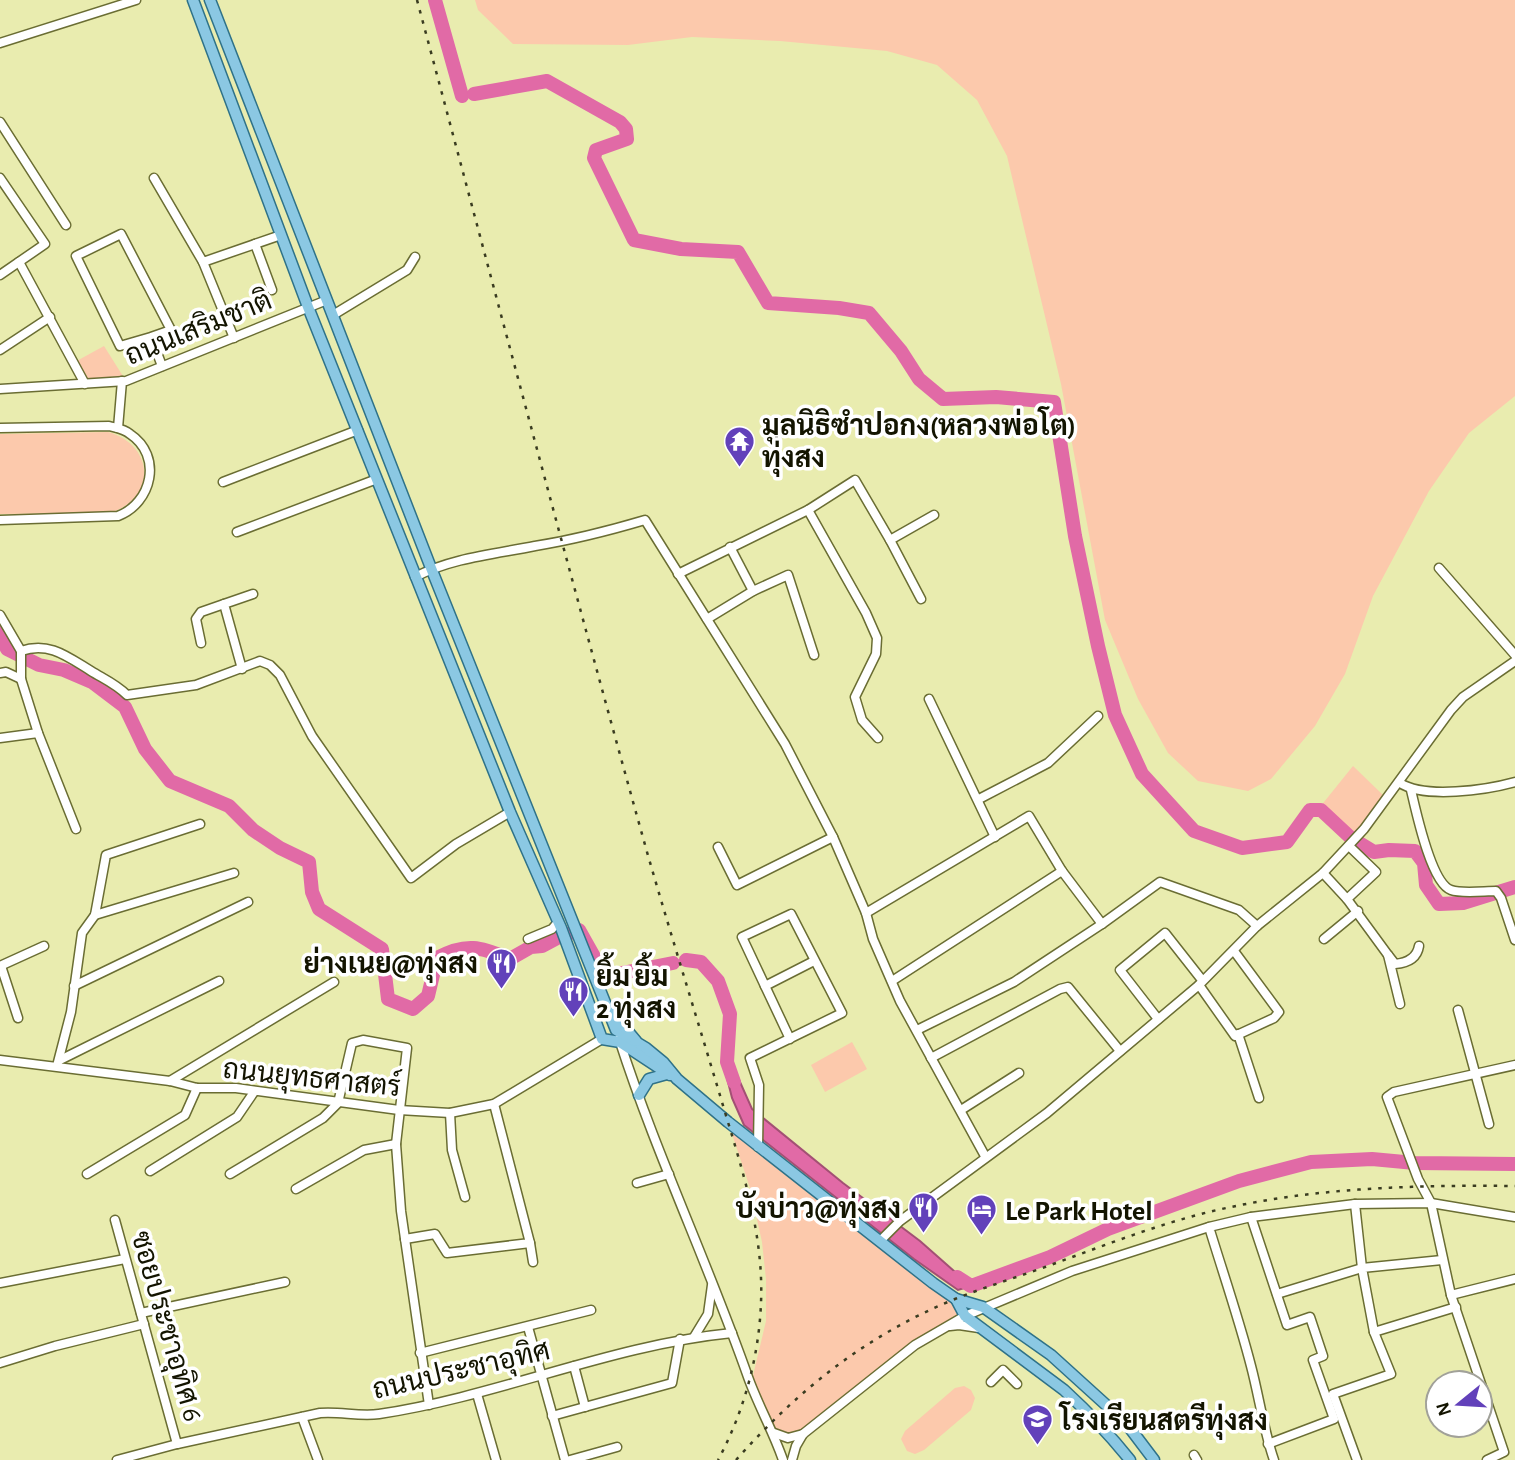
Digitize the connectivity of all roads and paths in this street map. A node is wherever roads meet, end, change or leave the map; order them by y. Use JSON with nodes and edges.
{"nodes":[{"id":1,"x":136,"y":0,"type":"edge"},
{"id":2,"x":193,"y":0,"type":"edge"},
{"id":3,"x":210,"y":0,"type":"edge"},
{"id":4,"x":0,"y":43,"type":"edge"},
{"id":5,"x":0,"y":122,"type":"edge"},
{"id":6,"x":0,"y":178,"type":"edge"},
{"id":7,"x":154,"y":178,"type":"dead end"},
{"id":8,"x":66,"y":225,"type":"dead end"},
{"id":9,"x":281,"y":235,"type":"junction"},
{"id":10,"x":255,"y":244,"type":"junction"},
{"id":11,"x":415,"y":257,"type":"dead end"},
{"id":12,"x":19,"y":262,"type":"junction"},
{"id":13,"x":203,"y":262,"type":"junction"},
{"id":14,"x":1,"y":272,"type":"edge"},
{"id":15,"x":272,"y":290,"type":"dead end"},
{"id":16,"x":327,"y":300,"type":"junction"},
{"id":17,"x":308,"y":307,"type":"junction"},
{"id":18,"x":332,"y":315,"type":"junction"},
{"id":19,"x":51,"y":317,"type":"junction"},
{"id":20,"x":151,"y":337,"type":"junction"},
{"id":21,"x":234,"y":338,"type":"junction"},
{"id":22,"x":0,"y":350,"type":"edge"},
{"id":23,"x":162,"y":366,"type":"junction"},
{"id":24,"x":122,"y":381,"type":"junction"},
{"id":25,"x":85,"y":384,"type":"junction"},
{"id":26,"x":0,"y":389,"type":"edge"},
{"id":27,"x":0,"y":428,"type":"edge"},
{"id":28,"x":118,"y":428,"type":"junction"},
{"id":29,"x":358,"y":429,"type":"junction"},
{"id":30,"x":377,"y":479,"type":"junction"},
{"id":31,"x":223,"y":482,"type":"dead end"},
{"id":32,"x":808,"y":510,"type":"junction"},
{"id":33,"x":934,"y":515,"type":"dead end"},
{"id":34,"x":0,"y":520,"type":"edge"},
{"id":35,"x":237,"y":532,"type":"dead end"},
{"id":36,"x":890,"y":540,"type":"junction"},
{"id":37,"x":730,"y":547,"type":"junction"},
{"id":38,"x":431,"y":568,"type":"junction"},
{"id":39,"x":1439,"y":568,"type":"dead end"},
{"id":40,"x":678,"y":573,"type":"junction"},
{"id":41,"x":415,"y":576,"type":"junction"},
{"id":42,"x":753,"y":591,"type":"junction"},
{"id":43,"x":253,"y":594,"type":"dead end"},
{"id":44,"x":921,"y":599,"type":"dead end"},
{"id":45,"x":224,"y":604,"type":"junction"},
{"id":46,"x":0,"y":615,"type":"edge"},
{"id":47,"x":707,"y":619,"type":"junction"},
{"id":48,"x":201,"y":643,"type":"dead end"},
{"id":49,"x":21,"y":654,"type":"junction"},
{"id":50,"x":814,"y":655,"type":"dead end"},
{"id":51,"x":1515,"y":655,"type":"edge"},
{"id":52,"x":1515,"y":661,"type":"edge"},
{"id":53,"x":242,"y":669,"type":"junction"},
{"id":54,"x":0,"y":673,"type":"edge"},
{"id":55,"x":21,"y":679,"type":"junction"},
{"id":56,"x":929,"y":699,"type":"dead end"},
{"id":57,"x":1098,"y":716,"type":"dead end"},
{"id":58,"x":38,"y":733,"type":"junction"},
{"id":59,"x":0,"y":738,"type":"edge"},
{"id":60,"x":878,"y":738,"type":"dead end"},
{"id":61,"x":1515,"y":782,"type":"edge"},
{"id":62,"x":1400,"y":783,"type":"junction"},
{"id":63,"x":1411,"y":790,"type":"junction"},
{"id":64,"x":979,"y":799,"type":"junction"},
{"id":65,"x":510,"y":812,"type":"junction"},
{"id":66,"x":200,"y":824,"type":"dead end"},
{"id":67,"x":76,"y":828,"type":"dead end"},
{"id":68,"x":832,"y":836,"type":"junction"},
{"id":69,"x":995,"y":837,"type":"junction"},
{"id":70,"x":1350,"y":845,"type":"junction"},
{"id":71,"x":718,"y":847,"type":"dead end"},
{"id":72,"x":1062,"y":872,"type":"junction"},
{"id":73,"x":234,"y":873,"type":"dead end"},
{"id":74,"x":1323,"y":873,"type":"junction"},
{"id":75,"x":1348,"y":899,"type":"junction"},
{"id":76,"x":248,"y":902,"type":"dead end"},
{"id":77,"x":1357,"y":912,"type":"junction"},
{"id":78,"x":866,"y":913,"type":"junction"},
{"id":79,"x":95,"y":915,"type":"junction"},
{"id":80,"x":1102,"y":924,"type":"junction"},
{"id":81,"x":559,"y":925,"type":"junction"},
{"id":82,"x":1257,"y":926,"type":"junction"},
{"id":83,"x":527,"y":939,"type":"dead end"},
{"id":84,"x":1324,"y":939,"type":"dead end"},
{"id":85,"x":1515,"y":940,"type":"edge"},
{"id":86,"x":44,"y":946,"type":"dead end"},
{"id":87,"x":1419,"y":946,"type":"dead end"},
{"id":88,"x":1234,"y":951,"type":"junction"},
{"id":89,"x":1388,"y":955,"type":"junction"},
{"id":90,"x":814,"y":961,"type":"junction"},
{"id":91,"x":1,"y":966,"type":"edge"},
{"id":92,"x":219,"y":981,"type":"dead end"},
{"id":93,"x":892,"y":981,"type":"junction"},
{"id":94,"x":334,"y":982,"type":"dead end"},
{"id":95,"x":1200,"y":982,"type":"junction"},
{"id":96,"x":74,"y":986,"type":"junction"},
{"id":97,"x":765,"y":986,"type":"junction"},
{"id":98,"x":605,"y":1004,"type":"junction"},
{"id":99,"x":1400,"y":1004,"type":"dead end"},
{"id":100,"x":1458,"y":1010,"type":"dead end"},
{"id":101,"x":18,"y":1018,"type":"dead end"},
{"id":102,"x":1158,"y":1019,"type":"junction"},
{"id":103,"x":616,"y":1030,"type":"junction"},
{"id":104,"x":917,"y":1030,"type":"junction"},
{"id":105,"x":1238,"y":1034,"type":"junction"},
{"id":106,"x":602,"y":1039,"type":"junction"},
{"id":107,"x":790,"y":1039,"type":"junction"},
{"id":108,"x":620,"y":1042,"type":"junction"},
{"id":109,"x":638,"y":1043,"type":"junction"},
{"id":110,"x":1120,"y":1051,"type":"junction"},
{"id":111,"x":931,"y":1058,"type":"junction"},
{"id":112,"x":0,"y":1060,"type":"edge"},
{"id":113,"x":59,"y":1063,"type":"junction"},
{"id":114,"x":1515,"y":1065,"type":"edge"},
{"id":115,"x":1019,"y":1073,"type":"dead end"},
{"id":116,"x":1475,"y":1074,"type":"junction"},
{"id":117,"x":672,"y":1076,"type":"junction"},
{"id":118,"x":170,"y":1081,"type":"junction"},
{"id":119,"x":197,"y":1088,"type":"junction"},
{"id":120,"x":254,"y":1092,"type":"junction"},
{"id":121,"x":639,"y":1095,"type":"junction"},
{"id":122,"x":1259,"y":1098,"type":"dead end"},
{"id":123,"x":338,"y":1103,"type":"junction"},
{"id":124,"x":494,"y":1104,"type":"junction"},
{"id":125,"x":961,"y":1110,"type":"junction"},
{"id":126,"x":399,"y":1111,"type":"junction"},
{"id":127,"x":450,"y":1113,"type":"junction"},
{"id":128,"x":1489,"y":1124,"type":"dead end"},
{"id":129,"x":396,"y":1144,"type":"junction"},
{"id":130,"x":758,"y":1144,"type":"junction"},
{"id":131,"x":985,"y":1157,"type":"junction"},
{"id":132,"x":150,"y":1171,"type":"dead end"},
{"id":133,"x":87,"y":1174,"type":"dead end"},
{"id":134,"x":230,"y":1174,"type":"dead end"},
{"id":135,"x":668,"y":1174,"type":"junction"},
{"id":136,"x":637,"y":1183,"type":"dead end"},
{"id":137,"x":296,"y":1189,"type":"dead end"},
{"id":138,"x":465,"y":1197,"type":"dead end"},
{"id":139,"x":1431,"y":1203,"type":"junction"},
{"id":140,"x":1355,"y":1204,"type":"junction"},
{"id":141,"x":1515,"y":1216,"type":"edge"},
{"id":142,"x":1251,"y":1217,"type":"junction"},
{"id":143,"x":115,"y":1220,"type":"dead end"},
{"id":144,"x":1209,"y":1227,"type":"junction"},
{"id":145,"x":405,"y":1239,"type":"junction"},
{"id":146,"x":882,"y":1239,"type":"junction"},
{"id":147,"x":530,"y":1243,"type":"junction"},
{"id":148,"x":125,"y":1259,"type":"junction"},
{"id":149,"x":1442,"y":1260,"type":"junction"},
{"id":150,"x":533,"y":1262,"type":"dead end"},
{"id":151,"x":1362,"y":1268,"type":"junction"},
{"id":152,"x":1515,"y":1279,"type":"edge"},
{"id":153,"x":712,"y":1281,"type":"junction"},
{"id":154,"x":285,"y":1282,"type":"dead end"},
{"id":155,"x":0,"y":1283,"type":"edge"},
{"id":156,"x":1277,"y":1294,"type":"junction"},
{"id":157,"x":1451,"y":1295,"type":"junction"},
{"id":158,"x":956,"y":1298,"type":"junction"},
{"id":159,"x":983,"y":1307,"type":"junction"},
{"id":160,"x":1455,"y":1307,"type":"junction"},
{"id":161,"x":591,"y":1310,"type":"dead end"},
{"id":162,"x":141,"y":1313,"type":"junction"},
{"id":163,"x":965,"y":1316,"type":"junction"},
{"id":164,"x":144,"y":1324,"type":"junction"},
{"id":165,"x":527,"y":1327,"type":"junction"},
{"id":166,"x":981,"y":1328,"type":"junction"},
{"id":167,"x":935,"y":1332,"type":"junction"},
{"id":168,"x":1374,"y":1332,"type":"junction"},
{"id":169,"x":732,"y":1333,"type":"junction"},
{"id":170,"x":694,"y":1337,"type":"junction"},
{"id":171,"x":680,"y":1339,"type":"junction"},
{"id":172,"x":420,"y":1353,"type":"junction"},
{"id":173,"x":0,"y":1363,"type":"edge"},
{"id":174,"x":574,"y":1366,"type":"junction"},
{"id":175,"x":540,"y":1376,"type":"junction"},
{"id":176,"x":991,"y":1382,"type":"dead end"},
{"id":177,"x":1017,"y":1384,"type":"dead end"},
{"id":178,"x":477,"y":1394,"type":"junction"},
{"id":179,"x":429,"y":1405,"type":"junction"},
{"id":180,"x":585,"y":1406,"type":"junction"},
{"id":181,"x":552,"y":1416,"type":"junction"},
{"id":182,"x":302,"y":1417,"type":"junction"},
{"id":183,"x":774,"y":1433,"type":"junction"},
{"id":184,"x":803,"y":1434,"type":"junction"},
{"id":185,"x":177,"y":1444,"type":"junction"},
{"id":186,"x":1268,"y":1444,"type":"junction"},
{"id":187,"x":617,"y":1447,"type":"dead end"},
{"id":188,"x":1506,"y":1456,"type":"edge"},
{"id":189,"x":117,"y":1460,"type":"edge"},
{"id":190,"x":318,"y":1460,"type":"edge"},
{"id":191,"x":496,"y":1460,"type":"edge"},
{"id":192,"x":567,"y":1460,"type":"edge"},
{"id":193,"x":783,"y":1460,"type":"edge"},
{"id":194,"x":792,"y":1460,"type":"edge"},
{"id":195,"x":1130,"y":1460,"type":"edge"},
{"id":196,"x":1154,"y":1460,"type":"edge"},
{"id":197,"x":1274,"y":1460,"type":"edge"},
{"id":198,"x":1357,"y":1460,"type":"edge"},
{"id":199,"x":1487,"y":1460,"type":"edge"}],
"edges":[{"from":1,"to":4,"type":"street"},
{"from":2,"to":9,"type":"main road"},
{"from":3,"to":16,"type":"main road"},
{"from":5,"to":8,"type":"street"},
{"from":6,"to":12,"type":"street"},
{"from":7,"to":13,"type":"street"},
{"from":9,"to":10,"type":"street"},
{"from":9,"to":17,"type":"main road"},
{"from":10,"to":13,"type":"street"},
{"from":10,"to":15,"type":"street"},
{"from":11,"to":18,"type":"street"},
{"from":12,"to":14,"type":"street"},
{"from":12,"to":19,"type":"street"},
{"from":13,"to":21,"type":"street"},
{"from":16,"to":17,"type":"street","name":"ถนนเสริมชาติ"},
{"from":16,"to":18,"type":"main road"},
{"from":17,"to":21,"type":"street","name":"ถนนเสริมชาติ"},
{"from":17,"to":29,"type":"main road"},
{"from":18,"to":38,"type":"main road"},
{"from":19,"to":22,"type":"street"},
{"from":19,"to":25,"type":"street"},
{"from":20,"to":20,"type":"street"},
{"from":20,"to":23,"type":"street"},
{"from":21,"to":23,"type":"street","name":"ถนนเสริมชาติ"},
{"from":23,"to":24,"type":"street","name":"ถนนเสริมชาติ"},
{"from":24,"to":25,"type":"street","name":"ถนนเสริมชาติ"},
{"from":24,"to":28,"type":"street"},
{"from":25,"to":26,"type":"street","name":"ถนนเสริมชาติ"},
{"from":27,"to":28,"type":"street"},
{"from":28,"to":34,"type":"street"},
{"from":29,"to":30,"type":"main road"},
{"from":29,"to":31,"type":"street"},
{"from":30,"to":35,"type":"street"},
{"from":30,"to":41,"type":"main road"},
{"from":32,"to":36,"type":"street"},
{"from":32,"to":37,"type":"street"},
{"from":32,"to":60,"type":"street"},
{"from":33,"to":36,"type":"street"},
{"from":36,"to":44,"type":"street"},
{"from":37,"to":40,"type":"street"},
{"from":37,"to":42,"type":"street"},
{"from":38,"to":40,"type":"street"},
{"from":38,"to":41,"type":"street"},
{"from":38,"to":98,"type":"main road"},
{"from":39,"to":51,"type":"street"},
{"from":40,"to":47,"type":"street"},
{"from":41,"to":65,"type":"main road"},
{"from":42,"to":47,"type":"street"},
{"from":42,"to":50,"type":"street"},
{"from":43,"to":45,"type":"street"},
{"from":45,"to":48,"type":"street"},
{"from":45,"to":53,"type":"street"},
{"from":46,"to":49,"type":"street"},
{"from":47,"to":68,"type":"street"},
{"from":49,"to":53,"type":"street"},
{"from":49,"to":55,"type":"street"},
{"from":52,"to":62,"type":"street"},
{"from":53,"to":65,"type":"street"},
{"from":54,"to":55,"type":"street"},
{"from":55,"to":58,"type":"street"},
{"from":56,"to":64,"type":"street"},
{"from":57,"to":64,"type":"street"},
{"from":58,"to":59,"type":"street"},
{"from":58,"to":67,"type":"street"},
{"from":61,"to":63,"type":"street"},
{"from":62,"to":63,"type":"street"},
{"from":62,"to":70,"type":"street"},
{"from":63,"to":85,"type":"street"},
{"from":64,"to":69,"type":"street"},
{"from":65,"to":81,"type":"main road"},
{"from":66,"to":79,"type":"street"},
{"from":68,"to":71,"type":"street"},
{"from":68,"to":78,"type":"street"},
{"from":69,"to":72,"type":"street"},
{"from":69,"to":78,"type":"street"},
{"from":70,"to":74,"type":"street"},
{"from":70,"to":75,"type":"street"},
{"from":72,"to":80,"type":"street"},
{"from":72,"to":93,"type":"street"},
{"from":73,"to":79,"type":"street"},
{"from":74,"to":75,"type":"street"},
{"from":74,"to":82,"type":"street"},
{"from":75,"to":77,"type":"street"},
{"from":76,"to":96,"type":"street"},
{"from":77,"to":84,"type":"street"},
{"from":77,"to":89,"type":"street"},
{"from":78,"to":93,"type":"street"},
{"from":79,"to":96,"type":"street"},
{"from":80,"to":82,"type":"street"},
{"from":80,"to":104,"type":"street"},
{"from":81,"to":83,"type":"street"},
{"from":81,"to":106,"type":"main road"},
{"from":82,"to":88,"type":"street"},
{"from":86,"to":91,"type":"street"},
{"from":87,"to":89,"type":"street"},
{"from":88,"to":95,"type":"street"},
{"from":88,"to":105,"type":"street"},
{"from":89,"to":99,"type":"street"},
{"from":90,"to":97,"type":"street"},
{"from":90,"to":97,"type":"street"},
{"from":90,"to":107,"type":"street"},
{"from":91,"to":101,"type":"street"},
{"from":92,"to":113,"type":"street"},
{"from":93,"to":104,"type":"street"},
{"from":94,"to":118,"type":"street"},
{"from":95,"to":102,"type":"street"},
{"from":95,"to":102,"type":"street"},
{"from":95,"to":105,"type":"street"},
{"from":96,"to":113,"type":"street"},
{"from":97,"to":107,"type":"street"},
{"from":98,"to":103,"type":"main road"},
{"from":98,"to":109,"type":"main road"},
{"from":100,"to":116,"type":"street"},
{"from":102,"to":110,"type":"street"},
{"from":103,"to":108,"type":"street"},
{"from":103,"to":109,"type":"main road"},
{"from":104,"to":111,"type":"street"},
{"from":105,"to":122,"type":"street"},
{"from":106,"to":108,"type":"main road"},
{"from":106,"to":124,"type":"street","name":"ถนนยุทธศาสตร์"},
{"from":107,"to":130,"type":"street"},
{"from":108,"to":117,"type":"main road"},
{"from":108,"to":121,"type":"street"},
{"from":109,"to":117,"type":"main road"},
{"from":110,"to":111,"type":"street"},
{"from":110,"to":131,"type":"street"},
{"from":111,"to":125,"type":"street"},
{"from":112,"to":113,"type":"street","name":"ถนนยุทธศาสตร์"},
{"from":113,"to":118,"type":"street","name":"ถนนยุทธศาสตร์"},
{"from":114,"to":116,"type":"street"},
{"from":115,"to":125,"type":"street"},
{"from":116,"to":128,"type":"street"},
{"from":116,"to":139,"type":"street"},
{"from":117,"to":121,"type":"main road"},
{"from":117,"to":130,"type":"main road"},
{"from":118,"to":119,"type":"street","name":"ถนนยุทธศาสตร์"},
{"from":119,"to":120,"type":"street","name":"ถนนยุทธศาสตร์"},
{"from":119,"to":133,"type":"street"},
{"from":120,"to":123,"type":"street","name":"ถนนยุทธศาสตร์"},
{"from":120,"to":132,"type":"street"},
{"from":121,"to":135,"type":"street"},
{"from":123,"to":126,"type":"street","name":"ถนนยุทธศาสตร์"},
{"from":123,"to":126,"type":"street"},
{"from":123,"to":134,"type":"street"},
{"from":124,"to":127,"type":"street","name":"ถนนยุทธศาสตร์"},
{"from":124,"to":147,"type":"street"},
{"from":125,"to":131,"type":"street"},
{"from":126,"to":127,"type":"street","name":"ถนนยุทธศาสตร์"},
{"from":126,"to":129,"type":"street"},
{"from":127,"to":138,"type":"street"},
{"from":129,"to":137,"type":"street"},
{"from":129,"to":145,"type":"street"},
{"from":130,"to":146,"type":"main road"},
{"from":131,"to":146,"type":"street"},
{"from":135,"to":136,"type":"street"},
{"from":135,"to":153,"type":"street"},
{"from":139,"to":140,"type":"street"},
{"from":139,"to":141,"type":"street"},
{"from":139,"to":149,"type":"street"},
{"from":140,"to":142,"type":"street"},
{"from":140,"to":151,"type":"street"},
{"from":142,"to":144,"type":"street"},
{"from":142,"to":156,"type":"street"},
{"from":143,"to":148,"type":"street","name":"ซอยประชาอุทิศ 6"},
{"from":144,"to":159,"type":"street"},
{"from":144,"to":186,"type":"street"},
{"from":145,"to":147,"type":"street"},
{"from":145,"to":172,"type":"street"},
{"from":146,"to":158,"type":"main road"},
{"from":147,"to":150,"type":"street"},
{"from":148,"to":155,"type":"street"},
{"from":148,"to":162,"type":"street","name":"ซอยประชาอุทิศ 6"},
{"from":149,"to":151,"type":"street"},
{"from":149,"to":157,"type":"street"},
{"from":151,"to":156,"type":"street"},
{"from":151,"to":168,"type":"street"},
{"from":152,"to":157,"type":"street"},
{"from":153,"to":169,"type":"street"},
{"from":153,"to":170,"type":"street"},
{"from":154,"to":162,"type":"street"},
{"from":156,"to":186,"type":"street"},
{"from":157,"to":160,"type":"street"},
{"from":158,"to":159,"type":"main road"},
{"from":158,"to":163,"type":"main road"},
{"from":159,"to":163,"type":"street"},
{"from":159,"to":196,"type":"main road"},
{"from":160,"to":168,"type":"street"},
{"from":160,"to":188,"type":"street"},
{"from":161,"to":165,"type":"street"},
{"from":162,"to":164,"type":"street","name":"ซอยประชาอุทิศ 6"},
{"from":163,"to":166,"type":"main road"},
{"from":163,"to":167,"type":"street"},
{"from":164,"to":173,"type":"street"},
{"from":164,"to":185,"type":"street","name":"ซอยประชาอุทิศ 6"},
{"from":165,"to":172,"type":"street"},
{"from":165,"to":175,"type":"street"},
{"from":166,"to":167,"type":"street"},
{"from":166,"to":195,"type":"main road"},
{"from":167,"to":184,"type":"street"},
{"from":168,"to":198,"type":"street"},
{"from":169,"to":170,"type":"street","name":"ถนนประชาอุทิศ"},
{"from":169,"to":183,"type":"street"},
{"from":170,"to":171,"type":"street","name":"ถนนประชาอุทิศ"},
{"from":171,"to":174,"type":"street","name":"ถนนประชาอุทิศ"},
{"from":171,"to":180,"type":"street"},
{"from":172,"to":179,"type":"street"},
{"from":174,"to":175,"type":"street","name":"ถนนประชาอุทิศ"},
{"from":174,"to":180,"type":"street"},
{"from":175,"to":178,"type":"street","name":"ถนนประชาอุทิศ"},
{"from":175,"to":181,"type":"street"},
{"from":176,"to":177,"type":"street"},
{"from":178,"to":179,"type":"street","name":"ถนนประชาอุทิศ"},
{"from":178,"to":191,"type":"street"},
{"from":179,"to":182,"type":"street","name":"ถนนประชาอุทิศ"},
{"from":180,"to":181,"type":"street"},
{"from":181,"to":192,"type":"street"},
{"from":182,"to":185,"type":"street","name":"ถนนประชาอุทิศ"},
{"from":182,"to":190,"type":"street"},
{"from":183,"to":184,"type":"street"},
{"from":183,"to":193,"type":"street"},
{"from":184,"to":194,"type":"street"},
{"from":185,"to":189,"type":"street","name":"ถนนประชาอุทิศ"},
{"from":186,"to":197,"type":"street"},
{"from":187,"to":192,"type":"street"},
{"from":188,"to":199,"type":"street"}]}
